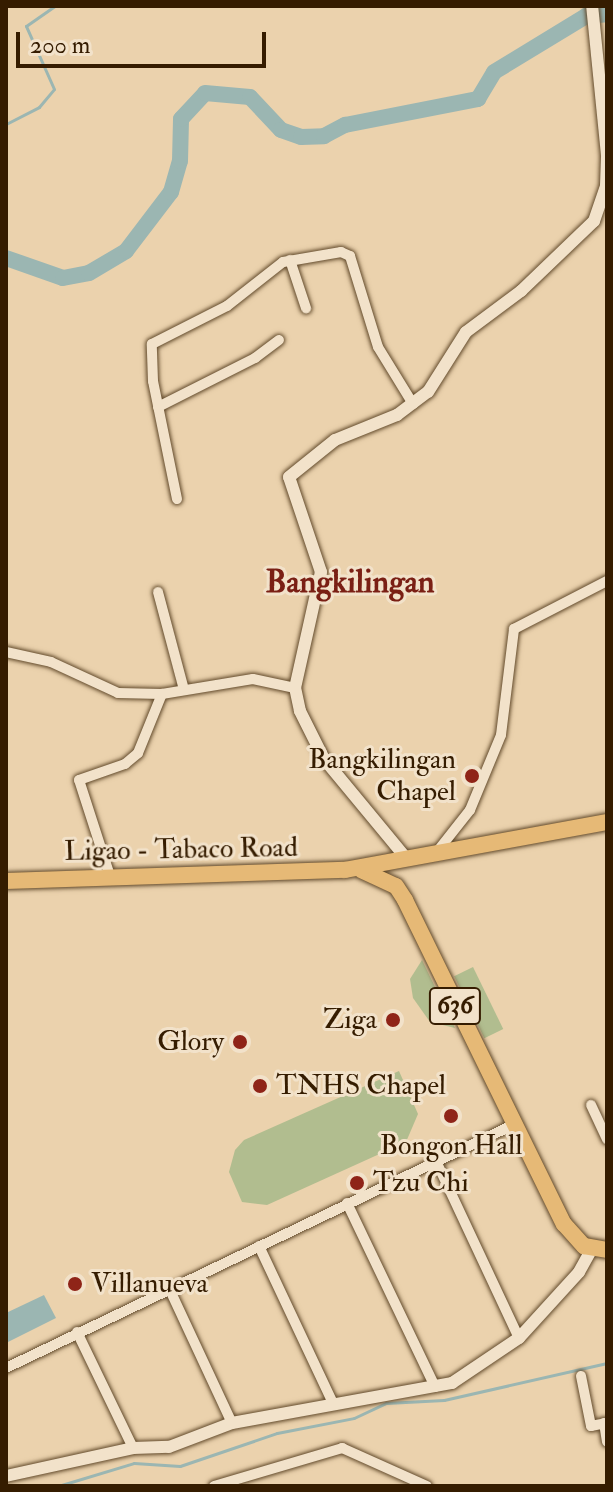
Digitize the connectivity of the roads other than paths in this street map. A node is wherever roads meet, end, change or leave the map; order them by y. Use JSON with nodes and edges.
{"nodes":[{"id":1,"x":592,"y":6,"type":"edge"},
{"id":2,"x":290,"y":260,"type":"junction"},
{"id":3,"x":306,"y":308,"type":"dead end"},
{"id":4,"x":279,"y":340,"type":"dead end"},
{"id":5,"x":413,"y":404,"type":"junction"},
{"id":6,"x":158,"y":407,"type":"junction"},
{"id":7,"x":177,"y":499,"type":"dead end"},
{"id":8,"x":607,"y":581,"type":"edge"},
{"id":9,"x":158,"y":592,"type":"dead end"},
{"id":10,"x":6,"y":652,"type":"edge"},
{"id":11,"x":295,"y":688,"type":"junction"},
{"id":12,"x":184,"y":690,"type":"junction"},
{"id":13,"x":162,"y":694,"type":"junction"},
{"id":14,"x":607,"y":822,"type":"edge"},
{"id":15,"x":434,"y":854,"type":"junction"},
{"id":16,"x":406,"y":858,"type":"junction"},
{"id":17,"x":357,"y":869,"type":"junction"},
{"id":18,"x":111,"y":879,"type":"junction"},
{"id":19,"x":6,"y":881,"type":"edge"},
{"id":20,"x":396,"y":886,"type":"junction"},
{"id":21,"x":591,"y":1105,"type":"dead end"},
{"id":22,"x":513,"y":1125,"type":"junction"},
{"id":23,"x":607,"y":1139,"type":"edge"},
{"id":24,"x":436,"y":1161,"type":"junction"},
{"id":25,"x":347,"y":1203,"type":"junction"},
{"id":26,"x":259,"y":1246,"type":"junction"},
{"id":27,"x":600,"y":1250,"type":"edge"},
{"id":28,"x":169,"y":1288,"type":"junction"},
{"id":29,"x":77,"y":1332,"type":"junction"},
{"id":30,"x":519,"y":1338,"type":"junction"},
{"id":31,"x":6,"y":1368,"type":"edge"},
{"id":32,"x":581,"y":1376,"type":"dead end"},
{"id":33,"x":435,"y":1387,"type":"junction"},
{"id":34,"x":333,"y":1403,"type":"junction"},
{"id":35,"x":232,"y":1423,"type":"junction"},
{"id":36,"x":605,"y":1423,"type":"edge"},
{"id":37,"x":607,"y":1442,"type":"edge"},
{"id":38,"x":133,"y":1448,"type":"junction"},
{"id":39,"x":6,"y":1476,"type":"edge"},
{"id":40,"x":422,"y":1485,"type":"edge"},
{"id":41,"x":214,"y":1486,"type":"edge"}],
"edges":[{"from":1,"to":5,"type":"street"},
{"from":2,"to":3,"type":"street"},
{"from":2,"to":5,"type":"street"},
{"from":2,"to":6,"type":"street"},
{"from":4,"to":6,"type":"street"},
{"from":5,"to":11,"type":"street"},
{"from":6,"to":7,"type":"street"},
{"from":8,"to":15,"type":"street"},
{"from":9,"to":12,"type":"street"},
{"from":10,"to":13,"type":"street"},
{"from":11,"to":12,"type":"street"},
{"from":11,"to":16,"type":"street"},
{"from":12,"to":13,"type":"street"},
{"from":13,"to":18,"type":"street"},
{"from":14,"to":15,"type":"main road","name":"Ligao - Tabaco Road"},
{"from":15,"to":16,"type":"main road","name":"Ligao - Tabaco Road"},
{"from":16,"to":17,"type":"main road","name":"Ligao - Tabaco Road"},
{"from":16,"to":20,"type":"main road"},
{"from":17,"to":18,"type":"main road","name":"Ligao - Tabaco Road"},
{"from":17,"to":20,"type":"main road","name":"Ligao - Tabaco Road"},
{"from":18,"to":19,"type":"main road","name":"Ligao - Tabaco Road"},
{"from":20,"to":22,"type":"main road","number":"636"},
{"from":21,"to":23,"type":"street"},
{"from":22,"to":24,"type":"street"},
{"from":22,"to":27,"type":"main road","number":"636"},
{"from":24,"to":25,"type":"street"},
{"from":24,"to":30,"type":"street"},
{"from":25,"to":26,"type":"street"},
{"from":25,"to":33,"type":"street"},
{"from":26,"to":28,"type":"street"},
{"from":26,"to":34,"type":"street"},
{"from":27,"to":30,"type":"street"},
{"from":28,"to":29,"type":"street"},
{"from":28,"to":35,"type":"street"},
{"from":29,"to":31,"type":"street"},
{"from":29,"to":38,"type":"street"},
{"from":30,"to":33,"type":"street"},
{"from":32,"to":36,"type":"street"},
{"from":33,"to":34,"type":"street"},
{"from":34,"to":35,"type":"street"},
{"from":35,"to":38,"type":"street"},
{"from":36,"to":37,"type":"street"},
{"from":38,"to":39,"type":"street"},
{"from":40,"to":41,"type":"street"}]}
